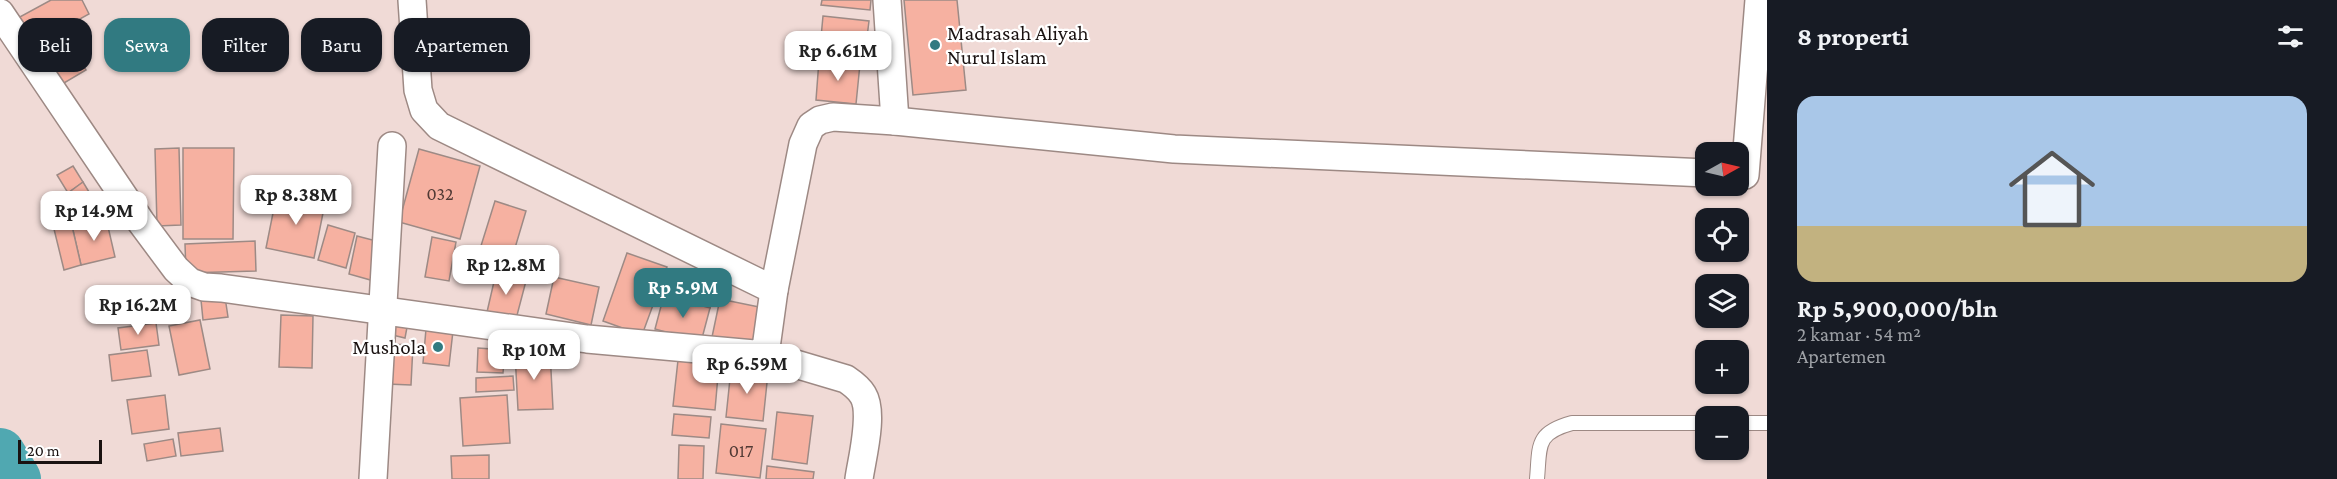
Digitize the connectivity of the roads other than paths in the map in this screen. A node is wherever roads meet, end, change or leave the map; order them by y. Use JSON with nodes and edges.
{"nodes":[{"id":1,"x":412,"y":0,"type":"edge"},
{"id":2,"x":886,"y":0,"type":"edge"},
{"id":3,"x":1759,"y":0,"type":"edge"},
{"id":4,"x":0,"y":13,"type":"edge"},
{"id":5,"x":895,"y":121,"type":"junction"},
{"id":6,"x":392,"y":146,"type":"dead end"},
{"id":7,"x":1695,"y":173,"type":"edge"},
{"id":8,"x":1750,"y":175,"type":"edge"},
{"id":9,"x":774,"y":290,"type":"junction"},
{"id":10,"x":384,"y":310,"type":"junction"},
{"id":11,"x":765,"y":355,"type":"junction"},
{"id":12,"x":1695,"y":423,"type":"edge"},
{"id":13,"x":1749,"y":423,"type":"edge"},
{"id":14,"x":1767,"y":423,"type":"edge"},
{"id":15,"x":373,"y":479,"type":"edge"},
{"id":16,"x":859,"y":479,"type":"edge"},
{"id":17,"x":1537,"y":479,"type":"edge"}],
"edges":[{"from":1,"to":9,"type":"street"},
{"from":2,"to":5,"type":"street"},
{"from":3,"to":8,"type":"street"},
{"from":4,"to":10,"type":"street"},
{"from":5,"to":7,"type":"street"},
{"from":5,"to":9,"type":"street"},
{"from":6,"to":10,"type":"street"},
{"from":9,"to":11,"type":"street"},
{"from":10,"to":11,"type":"street"},
{"from":10,"to":15,"type":"street"},
{"from":11,"to":16,"type":"street"},
{"from":12,"to":17,"type":"lane"},
{"from":13,"to":14,"type":"lane"}]}
